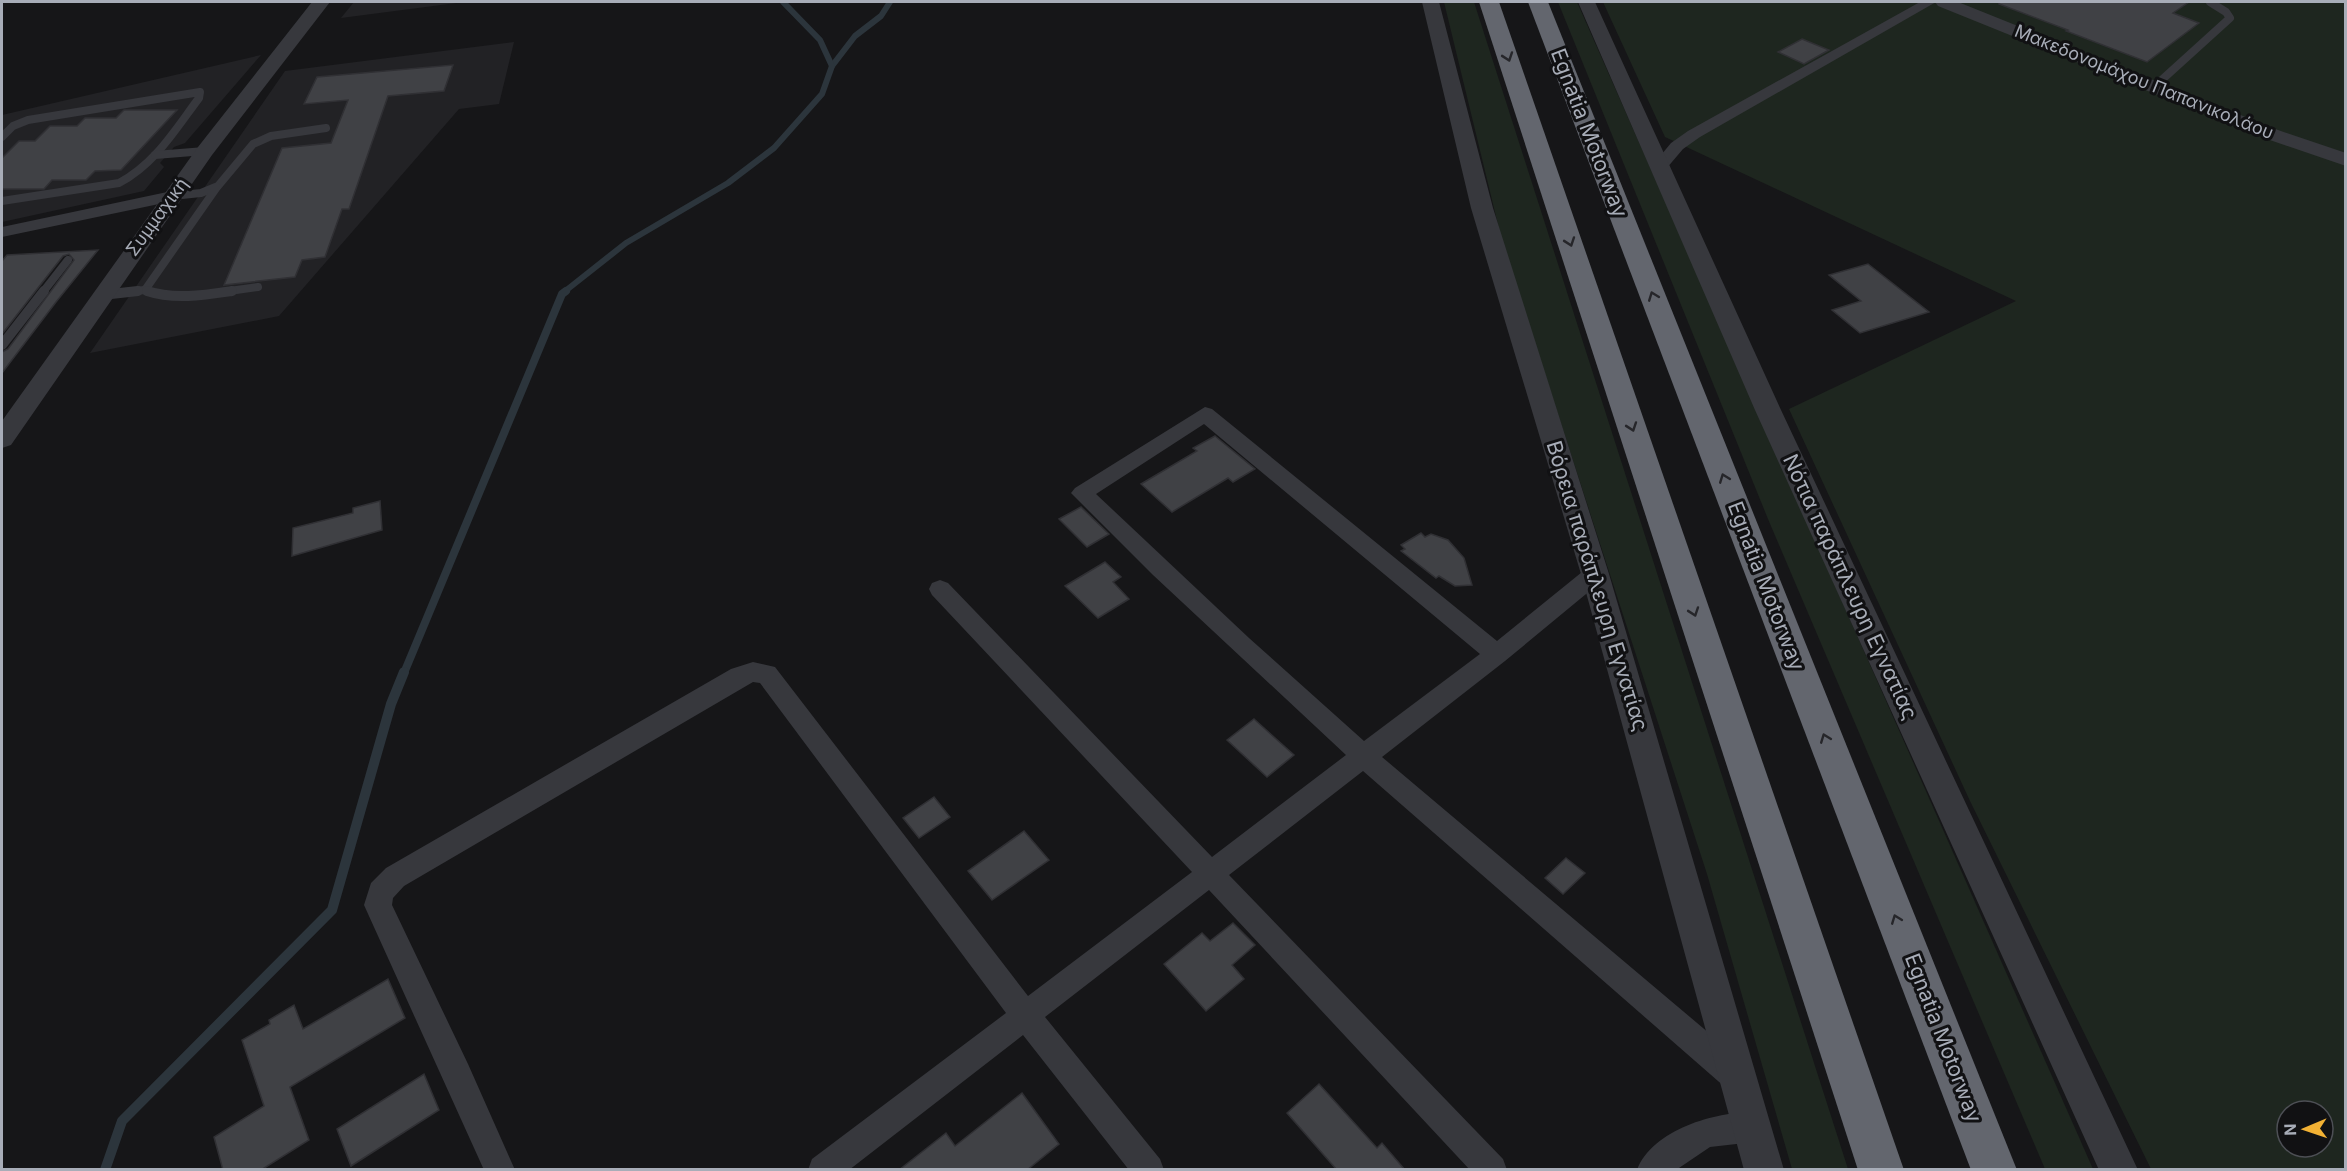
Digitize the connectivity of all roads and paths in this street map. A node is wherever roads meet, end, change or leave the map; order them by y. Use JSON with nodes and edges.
{"nodes":[{"id":1,"x":321,"y":2,"type":"edge"},
{"id":2,"x":1430,"y":2,"type":"edge"},
{"id":3,"x":1489,"y":2,"type":"edge"},
{"id":4,"x":1538,"y":2,"type":"edge"},
{"id":5,"x":1586,"y":2,"type":"edge"},
{"id":6,"x":1929,"y":2,"type":"edge"},
{"id":7,"x":1944,"y":2,"type":"edge"},
{"id":8,"x":2210,"y":2,"type":"edge"},
{"id":9,"x":2155,"y":86,"type":"junction"},
{"id":10,"x":326,"y":128,"type":"dead end"},
{"id":11,"x":2,"y":136,"type":"edge"},
{"id":12,"x":205,"y":151,"type":"junction"},
{"id":13,"x":155,"y":155,"type":"junction"},
{"id":14,"x":2346,"y":160,"type":"edge"},
{"id":15,"x":1660,"y":166,"type":"junction"},
{"id":16,"x":218,"y":186,"type":"junction"},
{"id":17,"x":172,"y":196,"type":"junction"},
{"id":18,"x":2,"y":201,"type":"edge"},
{"id":19,"x":2,"y":232,"type":"edge"},
{"id":20,"x":68,"y":260,"type":"dead end"},
{"id":21,"x":258,"y":286,"type":"dead end"},
{"id":22,"x":145,"y":290,"type":"junction"},
{"id":23,"x":102,"y":295,"type":"junction"},
{"id":24,"x":2,"y":345,"type":"edge"},
{"id":25,"x":2,"y":439,"type":"edge"},
{"id":26,"x":1595,"y":574,"type":"junction"},
{"id":27,"x":940,"y":589,"type":"dead end"},
{"id":28,"x":1497,"y":654,"type":"junction"},
{"id":29,"x":1364,"y":755,"type":"junction"},
{"id":30,"x":1210,"y":875,"type":"junction"},
{"id":31,"x":1026,"y":1016,"type":"junction"},
{"id":32,"x":1741,"y":1080,"type":"junction"},
{"id":33,"x":1754,"y":1127,"type":"junction"},
{"id":34,"x":825,"y":1169,"type":"edge"},
{"id":35,"x":500,"y":1170,"type":"edge"},
{"id":36,"x":1149,"y":1170,"type":"edge"},
{"id":37,"x":1492,"y":1170,"type":"edge"},
{"id":38,"x":1652,"y":1170,"type":"edge"},
{"id":39,"x":1764,"y":1170,"type":"edge"},
{"id":40,"x":1881,"y":1170,"type":"edge"},
{"id":41,"x":1994,"y":1170,"type":"edge"},
{"id":42,"x":2119,"y":1170,"type":"edge"}],
"edges":[{"from":1,"to":12,"type":"street","name":"Συμμαχική"},
{"from":2,"to":26,"type":"street","name":"Βόρεια παράπλευρη Εγνατίας"},
{"from":3,"to":40,"type":"highway","one_way":true},
{"from":41,"to":4,"type":"highway","name":"Egnatia Motorway","one_way":true},
{"from":5,"to":15,"type":"street","name":"Νότια παράπλευρη Εγνατίας"},
{"from":6,"to":15,"type":"street"},
{"from":7,"to":9,"type":"street","name":"Μακεδονομάχου Παπανικολάου"},
{"from":8,"to":9,"type":"lane"},
{"from":9,"to":14,"type":"street","name":"Μακεδονομάχου Παπανικολάου"},
{"from":10,"to":16,"type":"lane"},
{"from":11,"to":13,"type":"lane"},
{"from":12,"to":13,"type":"lane"},
{"from":12,"to":17,"type":"street","name":"Συμμαχική"},
{"from":13,"to":18,"type":"lane"},
{"from":15,"to":42,"type":"street","name":"Νότια παράπλευρη Εγνατίας"},
{"from":16,"to":17,"type":"lane"},
{"from":16,"to":22,"type":"lane"},
{"from":17,"to":19,"type":"street"},
{"from":17,"to":23,"type":"street","name":"Συμμαχική"},
{"from":20,"to":24,"type":"lane"},
{"from":21,"to":22,"type":"lane"},
{"from":22,"to":23,"type":"lane"},
{"from":23,"to":25,"type":"street","name":"Συμμαχική"},
{"from":26,"to":28,"type":"street"},
{"from":26,"to":32,"type":"street","name":"Βόρεια παράπλευρη Εγνατίας"},
{"from":27,"to":30,"type":"street"},
{"from":28,"to":29,"type":"street"},
{"from":28,"to":29,"type":"street"},
{"from":29,"to":30,"type":"street"},
{"from":29,"to":32,"type":"street"},
{"from":30,"to":31,"type":"street"},
{"from":30,"to":37,"type":"street"},
{"from":31,"to":34,"type":"street"},
{"from":31,"to":35,"type":"street"},
{"from":31,"to":36,"type":"street"},
{"from":32,"to":33,"type":"street","name":"Βόρεια παράπλευρη Εγνατίας"},
{"from":33,"to":38,"type":"street"},
{"from":33,"to":39,"type":"street","name":"Βόρεια παράπλευρη Εγνατίας"}]}
